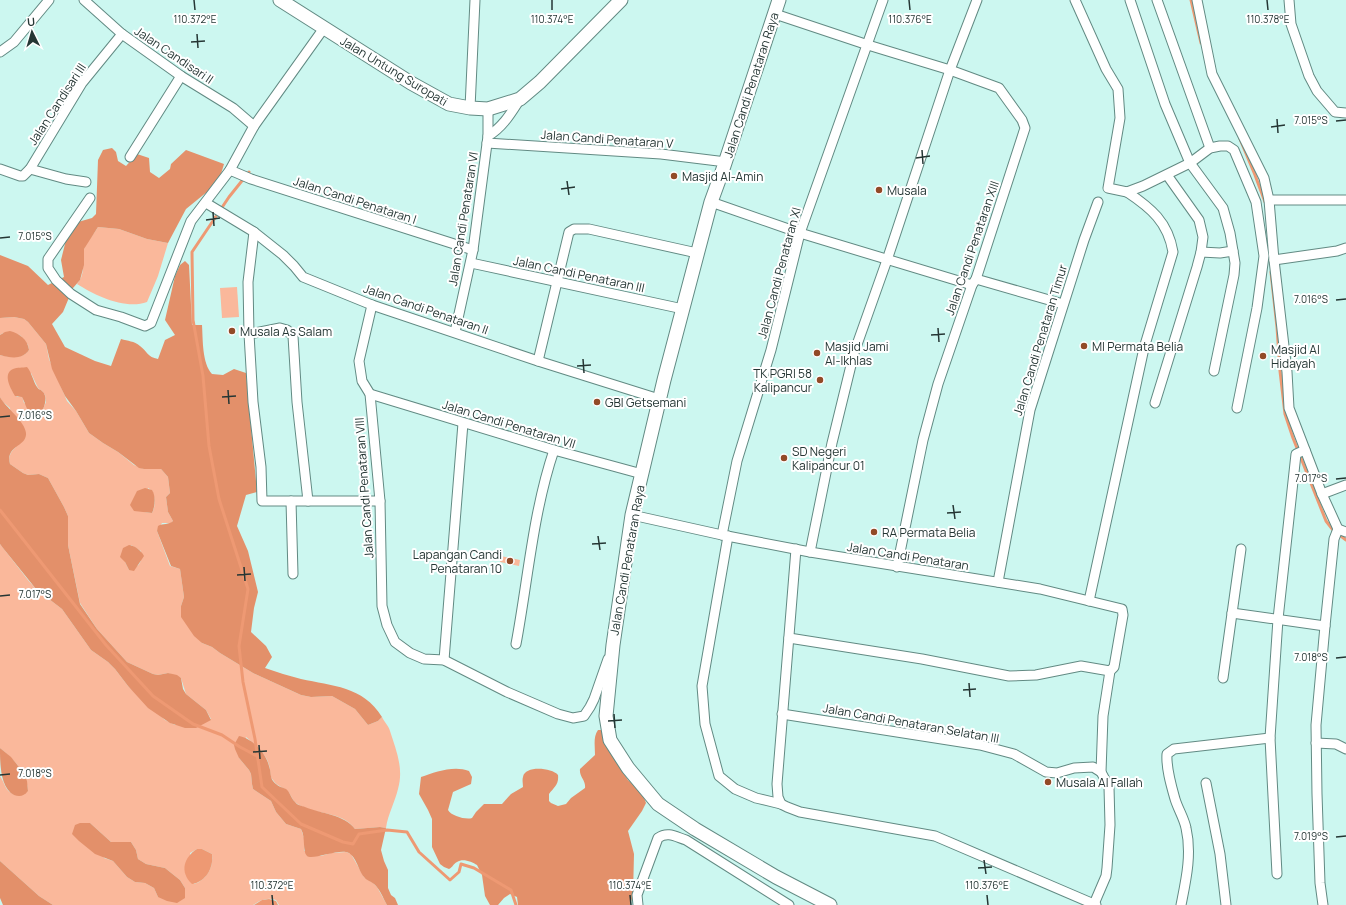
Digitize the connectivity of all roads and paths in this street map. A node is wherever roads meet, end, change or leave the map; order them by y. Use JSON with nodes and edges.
{"nodes":[{"id":1,"x":49,"y":0,"type":"edge"},
{"id":2,"x":84,"y":0,"type":"edge"},
{"id":3,"x":280,"y":0,"type":"edge"},
{"id":4,"x":475,"y":0,"type":"edge"},
{"id":5,"x":621,"y":0,"type":"edge"},
{"id":6,"x":779,"y":0,"type":"edge"},
{"id":7,"x":883,"y":0,"type":"edge"},
{"id":8,"x":977,"y":0,"type":"edge"},
{"id":9,"x":1075,"y":0,"type":"edge"},
{"id":10,"x":1130,"y":0,"type":"edge"},
{"id":11,"x":1157,"y":0,"type":"edge"},
{"id":12,"x":1197,"y":0,"type":"edge"},
{"id":13,"x":1289,"y":0,"type":"edge"},
{"id":14,"x":775,"y":14,"type":"junction"},
{"id":15,"x":324,"y":28,"type":"junction"},
{"id":16,"x":122,"y":34,"type":"junction"},
{"id":17,"x":868,"y":45,"type":"junction"},
{"id":18,"x":0,"y":52,"type":"edge"},
{"id":19,"x":950,"y":70,"type":"junction"},
{"id":20,"x":181,"y":76,"type":"junction"},
{"id":21,"x":520,"y":99,"type":"junction"},
{"id":22,"x":470,"y":108,"type":"junction"},
{"id":23,"x":488,"y":108,"type":"junction"},
{"id":24,"x":1346,"y":113,"type":"edge"},
{"id":25,"x":254,"y":126,"type":"junction"},
{"id":26,"x":487,"y":140,"type":"junction"},
{"id":27,"x":1210,"y":148,"type":"junction"},
{"id":28,"x":130,"y":157,"type":"dead end"},
{"id":29,"x":726,"y":162,"type":"junction"},
{"id":30,"x":1190,"y":163,"type":"junction"},
{"id":31,"x":0,"y":169,"type":"edge"},
{"id":32,"x":30,"y":169,"type":"junction"},
{"id":33,"x":230,"y":170,"type":"junction"},
{"id":34,"x":1167,"y":175,"type":"junction"},
{"id":35,"x":86,"y":182,"type":"dead end"},
{"id":36,"x":1127,"y":192,"type":"junction"},
{"id":37,"x":90,"y":198,"type":"dead end"},
{"id":38,"x":1269,"y":200,"type":"junction"},
{"id":39,"x":1346,"y":200,"type":"edge"},
{"id":40,"x":711,"y":202,"type":"junction"},
{"id":41,"x":1098,"y":202,"type":"dead end"},
{"id":42,"x":206,"y":203,"type":"junction"},
{"id":43,"x":254,"y":232,"type":"junction"},
{"id":44,"x":800,"y":233,"type":"junction"},
{"id":45,"x":1346,"y":248,"type":"edge"},
{"id":46,"x":473,"y":250,"type":"junction"},
{"id":47,"x":1233,"y":251,"type":"junction"},
{"id":48,"x":1202,"y":252,"type":"junction"},
{"id":49,"x":697,"y":253,"type":"junction"},
{"id":50,"x":887,"y":260,"type":"junction"},
{"id":51,"x":1274,"y":260,"type":"junction"},
{"id":52,"x":471,"y":263,"type":"junction"},
{"id":53,"x":558,"y":281,"type":"junction"},
{"id":54,"x":974,"y":282,"type":"junction"},
{"id":55,"x":1063,"y":304,"type":"junction"},
{"id":56,"x":372,"y":305,"type":"junction"},
{"id":57,"x":683,"y":309,"type":"junction"},
{"id":58,"x":455,"y":332,"type":"junction"},
{"id":59,"x":249,"y":334,"type":"junction"},
{"id":60,"x":538,"y":361,"type":"junction"},
{"id":61,"x":1214,"y":371,"type":"dead end"},
{"id":62,"x":370,"y":394,"type":"junction"},
{"id":63,"x":659,"y":399,"type":"junction"},
{"id":64,"x":1155,"y":403,"type":"dead end"},
{"id":65,"x":1237,"y":408,"type":"dead end"},
{"id":66,"x":463,"y":423,"type":"junction"},
{"id":67,"x":554,"y":450,"type":"junction"},
{"id":68,"x":1301,"y":452,"type":"junction"},
{"id":69,"x":642,"y":474,"type":"junction"},
{"id":70,"x":1346,"y":485,"type":"edge"},
{"id":71,"x":1322,"y":494,"type":"junction"},
{"id":72,"x":291,"y":501,"type":"junction"},
{"id":73,"x":308,"y":501,"type":"junction"},
{"id":74,"x":380,"y":501,"type":"junction"},
{"id":75,"x":632,"y":515,"type":"junction"},
{"id":76,"x":1339,"y":533,"type":"edge"},
{"id":77,"x":725,"y":536,"type":"junction"},
{"id":78,"x":796,"y":549,"type":"junction"},
{"id":79,"x":1240,"y":549,"type":"dead end"},
{"id":80,"x":810,"y":552,"type":"junction"},
{"id":81,"x":897,"y":567,"type":"junction"},
{"id":82,"x":293,"y":574,"type":"dead end"},
{"id":83,"x":998,"y":582,"type":"junction"},
{"id":84,"x":1089,"y":601,"type":"junction"},
{"id":85,"x":1232,"y":613,"type":"junction"},
{"id":86,"x":1278,"y":619,"type":"junction"},
{"id":87,"x":1325,"y":626,"type":"junction"},
{"id":88,"x":789,"y":638,"type":"junction"},
{"id":89,"x":516,"y":644,"type":"dead end"},
{"id":90,"x":613,"y":645,"type":"junction"},
{"id":91,"x":444,"y":660,"type":"junction"},
{"id":92,"x":1112,"y":669,"type":"junction"},
{"id":93,"x":1223,"y":678,"type":"dead end"},
{"id":94,"x":782,"y":714,"type":"junction"},
{"id":95,"x":1270,"y":738,"type":"junction"},
{"id":96,"x":1316,"y":743,"type":"junction"},
{"id":97,"x":1346,"y":749,"type":"edge"},
{"id":98,"x":1101,"y":772,"type":"junction"},
{"id":99,"x":1206,"y":783,"type":"dead end"},
{"id":100,"x":781,"y":804,"type":"junction"},
{"id":101,"x":1277,"y":874,"type":"dead end"},
{"id":102,"x":1095,"y":904,"type":"edge"},
{"id":103,"x":638,"y":905,"type":"edge"},
{"id":104,"x":789,"y":905,"type":"edge"},
{"id":105,"x":830,"y":905,"type":"edge"},
{"id":106,"x":1181,"y":905,"type":"edge"},
{"id":107,"x":1226,"y":905,"type":"edge"},
{"id":108,"x":1323,"y":905,"type":"edge"}],
"edges":[{"from":1,"to":18,"type":"street"},
{"from":2,"to":16,"type":"street","name":"Jalan Candisari II"},
{"from":3,"to":15,"type":"main road","name":"Jalan Untung Suropati"},
{"from":4,"to":22,"type":"street"},
{"from":5,"to":21,"type":"main road","name":"Jalan Untung Suropati"},
{"from":6,"to":14,"type":"main road","name":"Jalan Candi Penataran Raya"},
{"from":7,"to":17,"type":"street","name":"Jalan Candi Penataran XI"},
{"from":8,"to":19,"type":"street"},
{"from":9,"to":36,"type":"street"},
{"from":10,"to":30,"type":"street"},
{"from":11,"to":27,"type":"street"},
{"from":12,"to":38,"type":"street"},
{"from":13,"to":24,"type":"street"},
{"from":14,"to":17,"type":"street"},
{"from":14,"to":29,"type":"main road","name":"Jalan Candi Penataran Raya"},
{"from":15,"to":22,"type":"main road","name":"Jalan Untung Suropati"},
{"from":15,"to":25,"type":"street"},
{"from":16,"to":20,"type":"street","name":"Jalan Candisari II"},
{"from":16,"to":32,"type":"street","name":"Jalan Candisari III"},
{"from":17,"to":19,"type":"street"},
{"from":17,"to":44,"type":"street","name":"Jalan Candi Penataran XI"},
{"from":19,"to":50,"type":"street"},
{"from":19,"to":54,"type":"street","name":"Jalan Candi Penataran XIII"},
{"from":20,"to":25,"type":"street","name":"Jalan Candisari II"},
{"from":20,"to":28,"type":"street"},
{"from":21,"to":23,"type":"main road","name":"Jalan Untung Suropati"},
{"from":21,"to":26,"type":"street"},
{"from":22,"to":23,"type":"main road","name":"Jalan Untung Suropati"},
{"from":23,"to":26,"type":"street","name":"Jalan Candi Penataran VI"},
{"from":25,"to":33,"type":"street"},
{"from":26,"to":29,"type":"street","name":"Jalan Candi Penataran V"},
{"from":26,"to":46,"type":"street","name":"Jalan Candi Penataran VI"},
{"from":27,"to":30,"type":"street"},
{"from":27,"to":65,"type":"street"},
{"from":29,"to":40,"type":"main road","name":"Jalan Candi Penataran Raya"},
{"from":30,"to":34,"type":"street"},
{"from":30,"to":47,"type":"street"},
{"from":31,"to":32,"type":"street"},
{"from":32,"to":35,"type":"street"},
{"from":33,"to":42,"type":"street"},
{"from":33,"to":46,"type":"street","name":"Jalan Candi Penataran I"},
{"from":34,"to":36,"type":"street"},
{"from":34,"to":48,"type":"street"},
{"from":36,"to":84,"type":"street"},
{"from":37,"to":42,"type":"street"},
{"from":38,"to":39,"type":"street"},
{"from":38,"to":51,"type":"street"},
{"from":40,"to":44,"type":"street"},
{"from":40,"to":49,"type":"main road","name":"Jalan Candi Penataran Raya"},
{"from":41,"to":55,"type":"street","name":"Jalan Candi Penataran Timur"},
{"from":42,"to":43,"type":"street","name":"Jalan Candi Penataran II"},
{"from":43,"to":56,"type":"street","name":"Jalan Candi Penataran II"},
{"from":43,"to":59,"type":"street"},
{"from":44,"to":50,"type":"street"},
{"from":44,"to":77,"type":"street","name":"Jalan Candi Penataran XI"},
{"from":45,"to":51,"type":"street"},
{"from":46,"to":52,"type":"street","name":"Jalan Candi Penataran VI"},
{"from":47,"to":48,"type":"street"},
{"from":47,"to":61,"type":"street"},
{"from":48,"to":64,"type":"street"},
{"from":49,"to":53,"type":"street"},
{"from":49,"to":57,"type":"main road","name":"Jalan Candi Penataran Raya"},
{"from":50,"to":54,"type":"street"},
{"from":50,"to":80,"type":"street"},
{"from":51,"to":68,"type":"street"},
{"from":52,"to":53,"type":"street","name":"Jalan Candi Penataran III"},
{"from":52,"to":58,"type":"street","name":"Jalan Candi Penataran VI"},
{"from":53,"to":57,"type":"street","name":"Jalan Candi Penataran III"},
{"from":53,"to":60,"type":"street"},
{"from":54,"to":55,"type":"street"},
{"from":54,"to":81,"type":"street","name":"Jalan Candi Penataran XIII"},
{"from":55,"to":83,"type":"street","name":"Jalan Candi Penataran Timur"},
{"from":56,"to":58,"type":"street","name":"Jalan Candi Penataran II"},
{"from":56,"to":62,"type":"street","name":"Jalan Candi Penataran VIII"},
{"from":57,"to":63,"type":"main road","name":"Jalan Candi Penataran Raya"},
{"from":58,"to":60,"type":"street","name":"Jalan Candi Penataran II"},
{"from":59,"to":72,"type":"street"},
{"from":59,"to":73,"type":"street"},
{"from":60,"to":63,"type":"street","name":"Jalan Candi Penataran II"},
{"from":62,"to":66,"type":"street","name":"Jalan Candi Penataran VII"},
{"from":62,"to":74,"type":"street","name":"Jalan Candi Penataran VIII"},
{"from":63,"to":69,"type":"main road","name":"Jalan Candi Penataran Raya"},
{"from":66,"to":67,"type":"street","name":"Jalan Candi Penataran VII"},
{"from":66,"to":91,"type":"street"},
{"from":67,"to":69,"type":"street","name":"Jalan Candi Penataran VII"},
{"from":67,"to":89,"type":"street"},
{"from":68,"to":71,"type":"street"},
{"from":68,"to":86,"type":"street"},
{"from":69,"to":75,"type":"main road","name":"Jalan Candi Penataran Raya"},
{"from":70,"to":71,"type":"street"},
{"from":71,"to":76,"type":"street"},
{"from":72,"to":73,"type":"street"},
{"from":72,"to":82,"type":"street"},
{"from":73,"to":74,"type":"street"},
{"from":74,"to":91,"type":"street","name":"Jalan Candi Penataran VIII"},
{"from":75,"to":77,"type":"street","name":"Jalan Candi Penataran"},
{"from":75,"to":90,"type":"main road","name":"Jalan Candi Penataran Raya"},
{"from":76,"to":87,"type":"street"},
{"from":77,"to":78,"type":"street","name":"Jalan Candi Penataran"},
{"from":77,"to":100,"type":"street","name":"Jalan Candi Penataran XI"},
{"from":78,"to":80,"type":"street","name":"Jalan Candi Penataran"},
{"from":78,"to":88,"type":"street"},
{"from":79,"to":85,"type":"street"},
{"from":80,"to":81,"type":"street","name":"Jalan Candi Penataran"},
{"from":81,"to":83,"type":"street","name":"Jalan Candi Penataran"},
{"from":83,"to":84,"type":"street","name":"Jalan Candi Penataran"},
{"from":84,"to":92,"type":"street","name":"Jalan Candi Penataran"},
{"from":85,"to":86,"type":"street"},
{"from":85,"to":93,"type":"street"},
{"from":86,"to":87,"type":"street"},
{"from":86,"to":95,"type":"street"},
{"from":87,"to":96,"type":"street"},
{"from":88,"to":92,"type":"street"},
{"from":88,"to":94,"type":"street"},
{"from":90,"to":91,"type":"street"},
{"from":90,"to":105,"type":"main road","name":"Jalan Candi Penataran Raya"},
{"from":92,"to":98,"type":"street"},
{"from":94,"to":98,"type":"street","name":"Jalan Candi Penataran Selatan III"},
{"from":94,"to":100,"type":"street"},
{"from":95,"to":101,"type":"street"},
{"from":95,"to":106,"type":"street"},
{"from":96,"to":97,"type":"street"},
{"from":96,"to":108,"type":"street"},
{"from":98,"to":102,"type":"street"},
{"from":99,"to":107,"type":"street"},
{"from":100,"to":102,"type":"street","name":"Jalan Candi Penataran XI"},
{"from":103,"to":104,"type":"street"}]}
